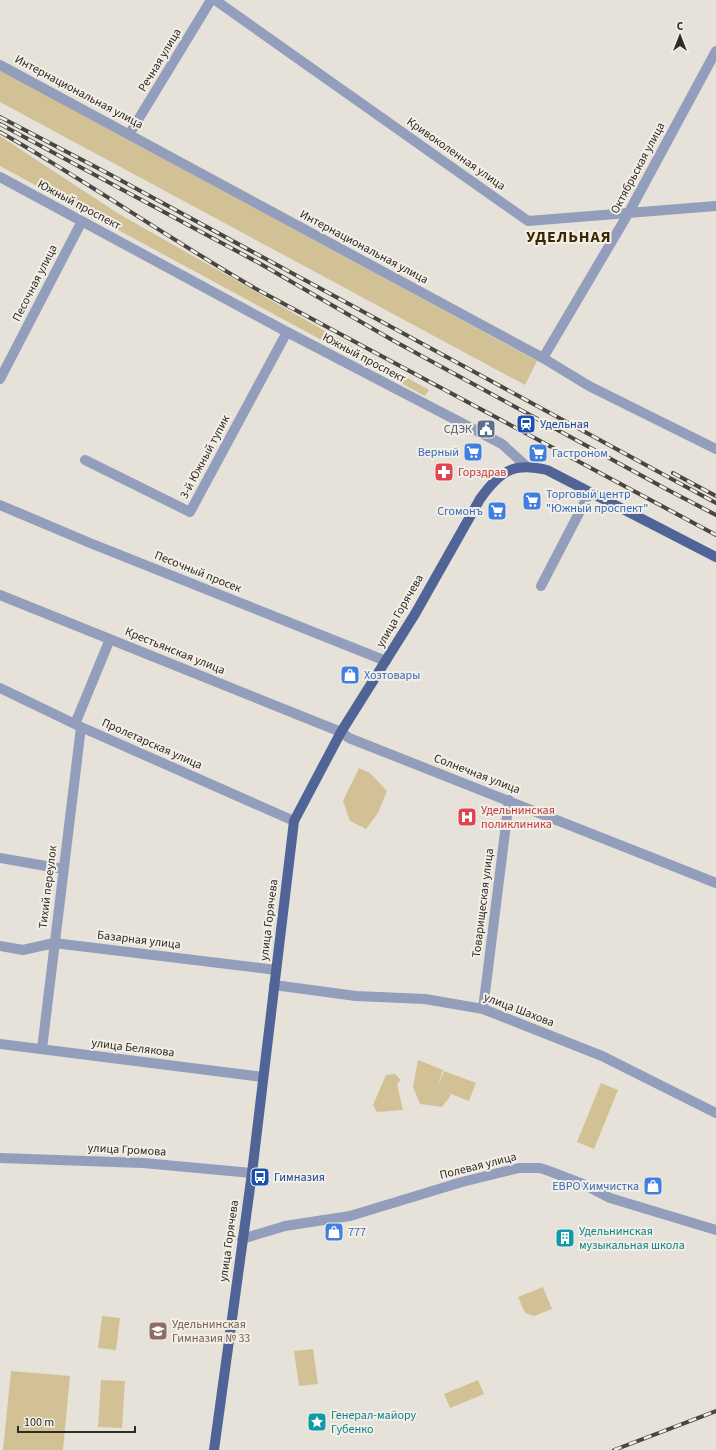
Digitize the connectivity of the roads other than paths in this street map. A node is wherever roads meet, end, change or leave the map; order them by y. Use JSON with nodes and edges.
{"nodes":[{"id":1,"x":211,"y":0,"type":"edge"},
{"id":2,"x":215,"y":0,"type":"edge"},
{"id":3,"x":716,"y":51,"type":"edge"},
{"id":4,"x":0,"y":65,"type":"edge"},
{"id":5,"x":130,"y":133,"type":"junction"},
{"id":6,"x":0,"y":177,"type":"edge"},
{"id":7,"x":716,"y":206,"type":"edge"},
{"id":8,"x":628,"y":214,"type":"junction"},
{"id":9,"x":82,"y":221,"type":"junction"},
{"id":10,"x":287,"y":332,"type":"junction"},
{"id":11,"x":543,"y":358,"type":"junction"},
{"id":12,"x":0,"y":379,"type":"edge"},
{"id":13,"x":716,"y":448,"type":"edge"},
{"id":14,"x":85,"y":460,"type":"dead end"},
{"id":15,"x":526,"y":466,"type":"junction"},
{"id":16,"x":590,"y":492,"type":"junction"},
{"id":17,"x":0,"y":505,"type":"edge"},
{"id":18,"x":716,"y":558,"type":"edge"},
{"id":19,"x":542,"y":586,"type":"dead end"},
{"id":20,"x":0,"y":595,"type":"edge"},
{"id":21,"x":110,"y":639,"type":"junction"},
{"id":22,"x":386,"y":661,"type":"junction"},
{"id":23,"x":0,"y":688,"type":"edge"},
{"id":24,"x":78,"y":726,"type":"junction"},
{"id":25,"x":341,"y":732,"type":"junction"},
{"id":26,"x":509,"y":800,"type":"junction"},
{"id":27,"x":294,"y":821,"type":"junction"},
{"id":28,"x":0,"y":858,"type":"edge"},
{"id":29,"x":63,"y":869,"type":"junction"},
{"id":30,"x":716,"y":883,"type":"edge"},
{"id":31,"x":54,"y":943,"type":"junction"},
{"id":32,"x":0,"y":946,"type":"edge"},
{"id":33,"x":276,"y":970,"type":"junction"},
{"id":34,"x":274,"y":985,"type":"junction"},
{"id":35,"x":483,"y":1009,"type":"junction"},
{"id":36,"x":0,"y":1044,"type":"edge"},
{"id":37,"x":42,"y":1049,"type":"junction"},
{"id":38,"x":264,"y":1077,"type":"junction"},
{"id":39,"x":716,"y":1113,"type":"edge"},
{"id":40,"x":0,"y":1158,"type":"edge"},
{"id":41,"x":252,"y":1173,"type":"junction"},
{"id":42,"x":716,"y":1230,"type":"edge"},
{"id":43,"x":242,"y":1239,"type":"junction"},
{"id":44,"x":214,"y":1450,"type":"edge"}],
"edges":[{"from":1,"to":5,"type":"street","name":"Речная улица"},
{"from":2,"to":8,"type":"street","name":"Кривоколенная улица"},
{"from":3,"to":8,"type":"street","name":"Октябрьская улица"},
{"from":4,"to":5,"type":"street","name":"Интернациональная улица"},
{"from":5,"to":11,"type":"street","name":"Интернациональная улица"},
{"from":6,"to":9,"type":"street","name":"Южный проспект"},
{"from":7,"to":8,"type":"street","name":"Кривоколенная улица"},
{"from":8,"to":11,"type":"street","name":"Октябрьская улица"},
{"from":9,"to":10,"type":"street","name":"Южный проспект"},
{"from":9,"to":12,"type":"street","name":"Песочная улица"},
{"from":10,"to":14,"type":"street","name":"3-й Южный тупик"},
{"from":10,"to":15,"type":"street","name":"Южный проспект"},
{"from":11,"to":13,"type":"street","name":"Интернациональная улица"},
{"from":15,"to":16,"type":"main road"},
{"from":15,"to":22,"type":"main road","name":"улица Горячева"},
{"from":16,"to":18,"type":"main road"},
{"from":16,"to":19,"type":"street"},
{"from":17,"to":22,"type":"street","name":"Песочный просек"},
{"from":20,"to":21,"type":"street","name":"Крестьянская улица"},
{"from":21,"to":24,"type":"street","name":"Тихий переулок"},
{"from":21,"to":25,"type":"street","name":"Крестьянская улица"},
{"from":22,"to":25,"type":"main road","name":"улица Горячева"},
{"from":23,"to":24,"type":"street","name":"Пролетарская улица"},
{"from":24,"to":27,"type":"street","name":"Пролетарская улица"},
{"from":24,"to":29,"type":"street","name":"Тихий переулок"},
{"from":25,"to":26,"type":"street","name":"Солнечная улица"},
{"from":25,"to":27,"type":"main road","name":"улица Горячева"},
{"from":26,"to":30,"type":"street","name":"Солнечная улица"},
{"from":26,"to":35,"type":"street","name":"Товарищеская улица"},
{"from":27,"to":33,"type":"main road","name":"улица Горячева"},
{"from":28,"to":29,"type":"street"},
{"from":29,"to":31,"type":"street","name":"Тихий переулок"},
{"from":31,"to":32,"type":"street","name":"Базарная улица"},
{"from":31,"to":33,"type":"street","name":"Базарная улица"},
{"from":31,"to":37,"type":"street","name":"Тихий переулок"},
{"from":33,"to":34,"type":"main road","name":"улица Горячева"},
{"from":34,"to":35,"type":"street","name":"улица Шахова"},
{"from":34,"to":38,"type":"main road","name":"улица Горячева"},
{"from":35,"to":39,"type":"street","name":"улица Шахова"},
{"from":36,"to":37,"type":"street","name":"улица Белякова"},
{"from":37,"to":38,"type":"street","name":"улица Белякова"},
{"from":38,"to":41,"type":"main road","name":"улица Горячева"},
{"from":40,"to":41,"type":"street","name":"улица Громова"},
{"from":41,"to":43,"type":"main road","name":"улица Горячева"},
{"from":42,"to":43,"type":"street","name":"Полевая улица"},
{"from":43,"to":44,"type":"main road","name":"улица Горячева"}]}
